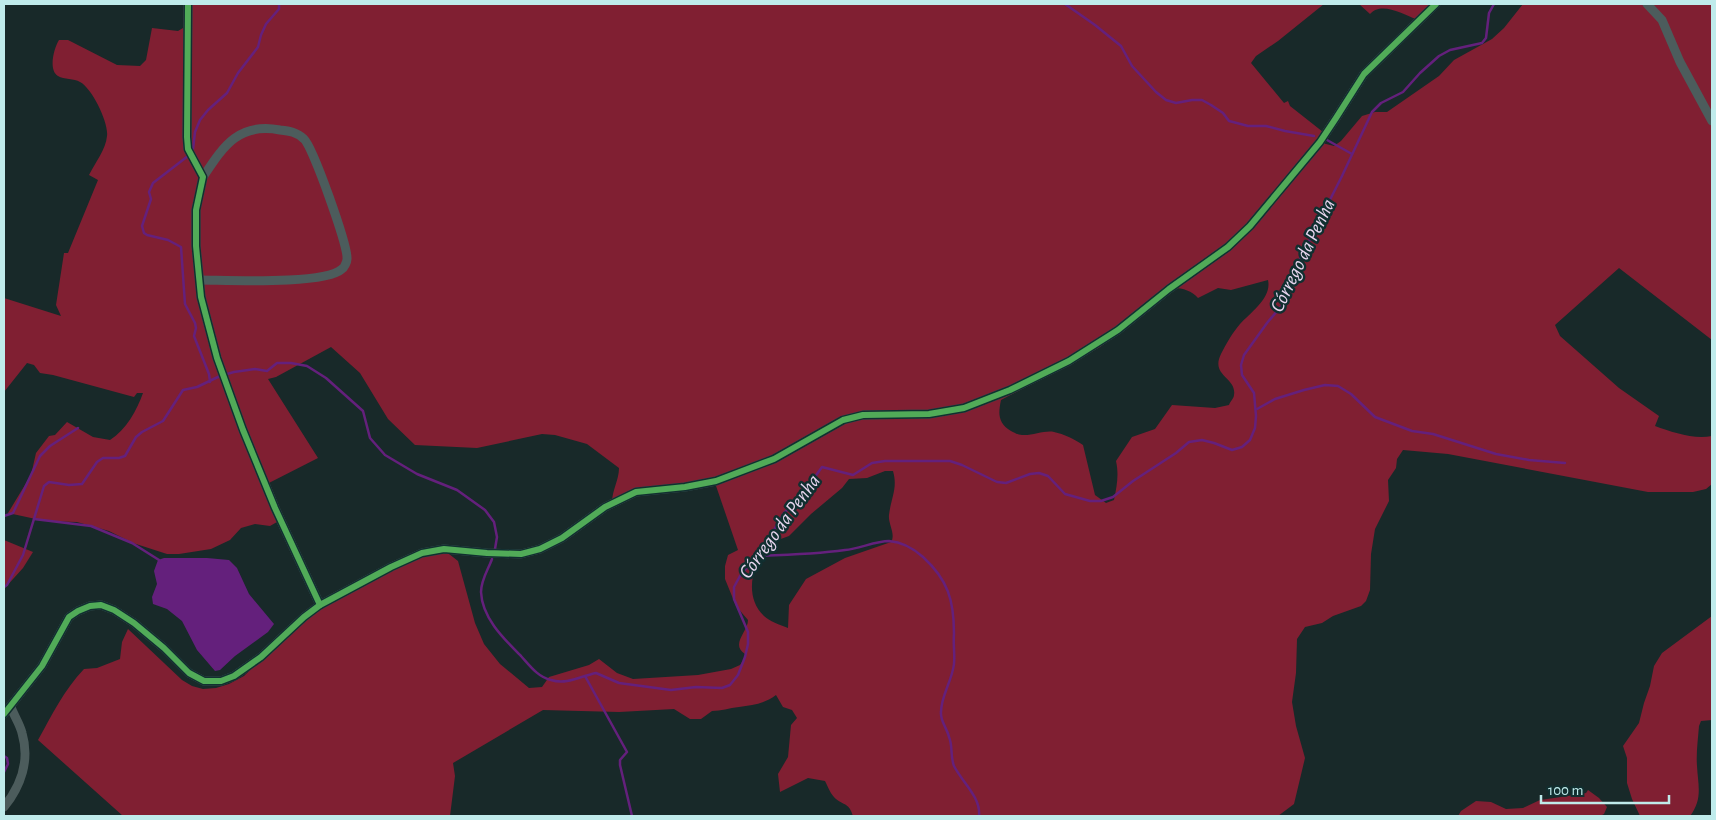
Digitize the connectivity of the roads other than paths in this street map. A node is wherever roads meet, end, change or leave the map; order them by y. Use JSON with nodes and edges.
{"nodes":[{"id":1,"x":188,"y":4,"type":"edge"},
{"id":2,"x":1436,"y":4,"type":"edge"},
{"id":3,"x":1647,"y":4,"type":"edge"},
{"id":4,"x":1712,"y":121,"type":"edge"},
{"id":5,"x":203,"y":177,"type":"junction"},
{"id":6,"x":200,"y":280,"type":"junction"},
{"id":7,"x":320,"y":605,"type":"junction"},
{"id":8,"x":7,"y":711,"type":"edge"},
{"id":9,"x":4,"y":807,"type":"edge"}],
"edges":[{"from":1,"to":5,"type":"street"},
{"from":2,"to":7,"type":"street"},
{"from":3,"to":4,"type":"street"},
{"from":5,"to":6,"type":"street"},
{"from":5,"to":6,"type":"street"},
{"from":6,"to":7,"type":"street"},
{"from":7,"to":8,"type":"street"},
{"from":8,"to":9,"type":"street"}]}
